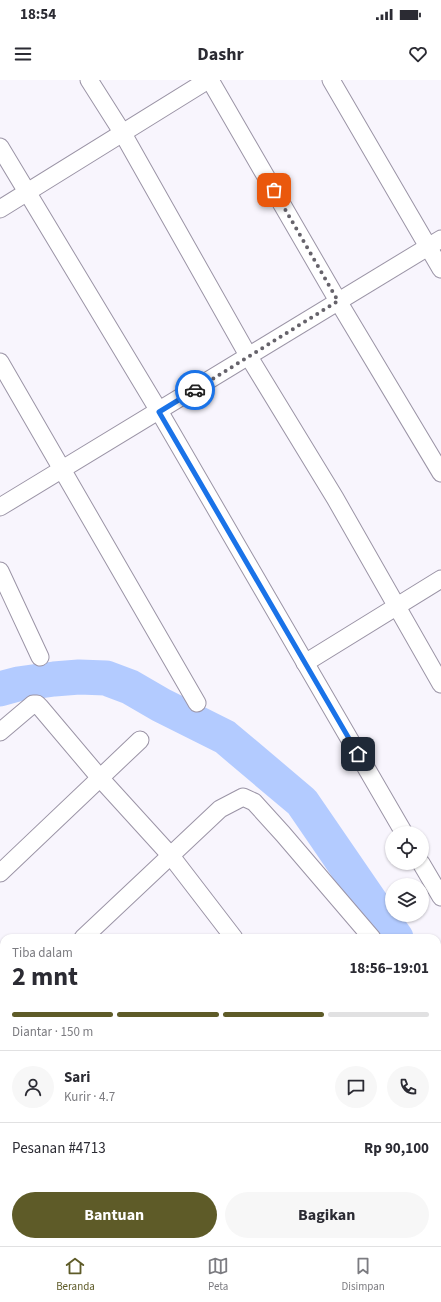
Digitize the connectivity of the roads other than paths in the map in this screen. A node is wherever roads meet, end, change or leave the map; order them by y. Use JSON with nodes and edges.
{"nodes":[{"id":1,"x":89,"y":80,"type":"edge"},
{"id":2,"x":209,"y":80,"type":"edge"},
{"id":3,"x":331,"y":80,"type":"edge"},
{"id":4,"x":122,"y":132,"type":"junction"},
{"id":5,"x":0,"y":147,"type":"edge"},
{"id":6,"x":26,"y":192,"type":"junction"},
{"id":7,"x":0,"y":208,"type":"edge"},
{"id":8,"x":434,"y":243,"type":"edge"},
{"id":9,"x":441,"y":269,"type":"edge"},
{"id":10,"x":338,"y":301,"type":"junction"},
{"id":11,"x":249,"y":357,"type":"junction"},
{"id":12,"x":0,"y":362,"type":"edge"},
{"id":13,"x":159,"y":412,"type":"junction"},
{"id":14,"x":62,"y":470,"type":"junction"},
{"id":15,"x":441,"y":473,"type":"edge"},
{"id":16,"x":0,"y":508,"type":"edge"},
{"id":17,"x":0,"y":572,"type":"edge"},
{"id":18,"x":441,"y":579,"type":"edge"},
{"id":19,"x":398,"y":606,"type":"junction"},
{"id":20,"x":40,"y":657,"type":"dead end"},
{"id":21,"x":305,"y":663,"type":"junction"},
{"id":22,"x":441,"y":684,"type":"edge"},
{"id":23,"x":196,"y":704,"type":"dead end"},
{"id":24,"x":0,"y":732,"type":"edge"},
{"id":25,"x":140,"y":740,"type":"dead end"},
{"id":26,"x":100,"y":778,"type":"junction"},
{"id":27,"x":400,"y":826,"type":"edge"},
{"id":28,"x":171,"y":856,"type":"junction"},
{"id":29,"x":425,"y":870,"type":"edge"},
{"id":30,"x":0,"y":873,"type":"edge"},
{"id":31,"x":441,"y":897,"type":"edge"},
{"id":32,"x":94,"y":934,"type":"edge"},
{"id":33,"x":231,"y":934,"type":"edge"},
{"id":34,"x":369,"y":934,"type":"edge"}],
"edges":[{"from":1,"to":4,"type":"street"},
{"from":2,"to":4,"type":"street"},
{"from":2,"to":10,"type":"street"},
{"from":3,"to":8,"type":"street"},
{"from":4,"to":6,"type":"street"},
{"from":4,"to":11,"type":"street"},
{"from":5,"to":6,"type":"street"},
{"from":6,"to":7,"type":"street"},
{"from":6,"to":13,"type":"street"},
{"from":8,"to":9,"type":"street"},
{"from":8,"to":10,"type":"street"},
{"from":10,"to":11,"type":"street"},
{"from":10,"to":15,"type":"street"},
{"from":11,"to":13,"type":"street"},
{"from":11,"to":19,"type":"street"},
{"from":12,"to":14,"type":"street"},
{"from":13,"to":14,"type":"street"},
{"from":13,"to":21,"type":"street"},
{"from":14,"to":16,"type":"street"},
{"from":14,"to":23,"type":"street"},
{"from":17,"to":20,"type":"street"},
{"from":18,"to":19,"type":"street"},
{"from":19,"to":21,"type":"street"},
{"from":19,"to":22,"type":"street"},
{"from":21,"to":27,"type":"street"},
{"from":24,"to":26,"type":"street"},
{"from":25,"to":26,"type":"street"},
{"from":26,"to":28,"type":"street"},
{"from":26,"to":30,"type":"street"},
{"from":28,"to":32,"type":"street"},
{"from":28,"to":33,"type":"street"},
{"from":28,"to":34,"type":"street"},
{"from":29,"to":31,"type":"street"}]}
